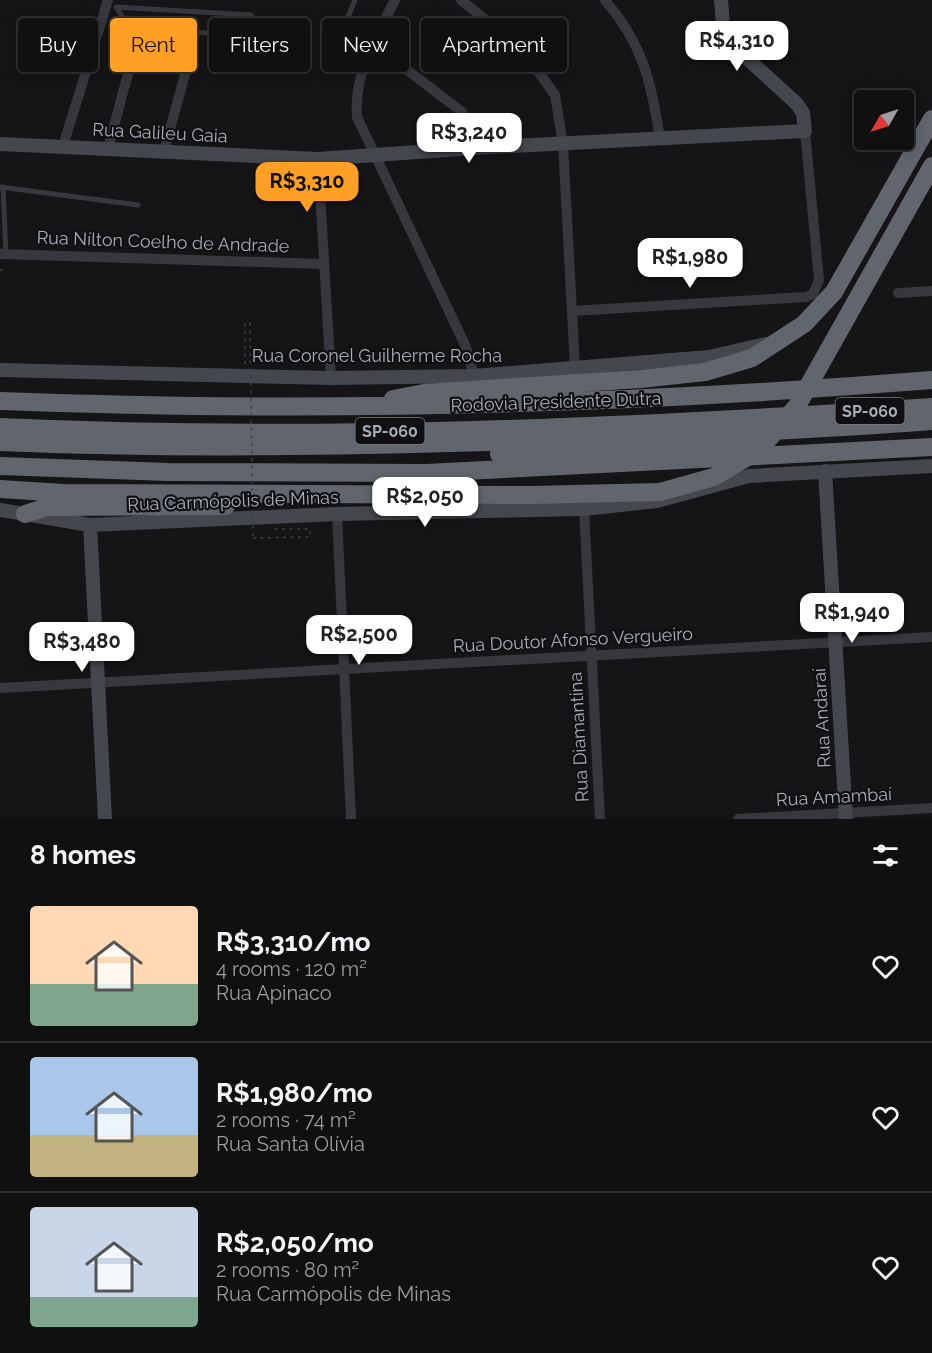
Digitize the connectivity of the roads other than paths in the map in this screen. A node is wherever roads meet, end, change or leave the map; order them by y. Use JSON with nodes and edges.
{"nodes":[{"id":1,"x":355,"y":0,"type":"edge"},
{"id":2,"x":395,"y":0,"type":"edge"},
{"id":3,"x":461,"y":0,"type":"edge"},
{"id":4,"x":605,"y":0,"type":"edge"},
{"id":5,"x":721,"y":0,"type":"edge"},
{"id":6,"x":110,"y":4,"type":"edge"},
{"id":7,"x":348,"y":18,"type":"edge"},
{"id":8,"x":386,"y":18,"type":"edge"},
{"id":9,"x":128,"y":72,"type":"edge"},
{"id":10,"x":186,"y":72,"type":"edge"},
{"id":11,"x":364,"y":72,"type":"edge"},
{"id":12,"x":409,"y":72,"type":"edge"},
{"id":13,"x":932,"y":119,"type":"edge"},
{"id":14,"x":805,"y":131,"type":"junction"},
{"id":15,"x":660,"y":138,"type":"junction"},
{"id":16,"x":0,"y":144,"type":"edge"},
{"id":17,"x":563,"y":144,"type":"junction"},
{"id":18,"x":63,"y":146,"type":"junction"},
{"id":19,"x":108,"y":148,"type":"junction"},
{"id":20,"x":475,"y":148,"type":"junction"},
{"id":21,"x":164,"y":151,"type":"junction"},
{"id":22,"x":374,"y":155,"type":"junction"},
{"id":23,"x":318,"y":159,"type":"junction"},
{"id":24,"x":932,"y":166,"type":"edge"},
{"id":25,"x":2,"y":187,"type":"edge"},
{"id":26,"x":138,"y":205,"type":"dead end"},
{"id":27,"x":3,"y":254,"type":"edge"},
{"id":28,"x":324,"y":264,"type":"junction"},
{"id":29,"x":932,"y":291,"type":"edge"},
{"id":30,"x":898,"y":293,"type":"dead end"},
{"id":31,"x":572,"y":311,"type":"junction"},
{"id":32,"x":786,"y":338,"type":"junction"},
{"id":33,"x":574,"y":368,"type":"junction"},
{"id":34,"x":0,"y":370,"type":"edge"},
{"id":35,"x":474,"y":376,"type":"junction"},
{"id":36,"x":331,"y":378,"type":"junction"},
{"id":37,"x":932,"y":380,"type":"edge"},
{"id":38,"x":777,"y":391,"type":"junction"},
{"id":39,"x":932,"y":391,"type":"edge"},
{"id":40,"x":0,"y":401,"type":"edge"},
{"id":41,"x":356,"y":406,"type":"junction"},
{"id":42,"x":932,"y":407,"type":"edge"},
{"id":43,"x":932,"y":421,"type":"edge"},
{"id":44,"x":783,"y":425,"type":"junction"},
{"id":45,"x":0,"y":428,"type":"edge"},
{"id":46,"x":0,"y":442,"type":"edge"},
{"id":47,"x":274,"y":446,"type":"junction"},
{"id":48,"x":932,"y":447,"type":"edge"},
{"id":49,"x":0,"y":466,"type":"edge"},
{"id":50,"x":932,"y":466,"type":"edge"},
{"id":51,"x":825,"y":471,"type":"junction"},
{"id":52,"x":0,"y":489,"type":"edge"},
{"id":53,"x":392,"y":495,"type":"junction"},
{"id":54,"x":584,"y":509,"type":"junction"},
{"id":55,"x":0,"y":510,"type":"edge"},
{"id":56,"x":25,"y":514,"type":"junction"},
{"id":57,"x":337,"y":514,"type":"junction"},
{"id":58,"x":90,"y":525,"type":"junction"},
{"id":59,"x":932,"y":637,"type":"edge"},
{"id":60,"x":836,"y":643,"type":"junction"},
{"id":61,"x":591,"y":656,"type":"junction"},
{"id":62,"x":345,"y":670,"type":"junction"},
{"id":63,"x":98,"y":682,"type":"junction"},
{"id":64,"x":0,"y":688,"type":"edge"},
{"id":65,"x":932,"y":808,"type":"edge"},
{"id":66,"x":845,"y":816,"type":"edge"},
{"id":67,"x":105,"y":819,"type":"edge"},
{"id":68,"x":351,"y":819,"type":"edge"},
{"id":69,"x":600,"y":819,"type":"edge"},
{"id":70,"x":738,"y":819,"type":"edge"}],
"edges":[{"from":1,"to":7,"type":"lane"},
{"from":2,"to":8,"type":"street"},
{"from":3,"to":17,"type":"street"},
{"from":4,"to":15,"type":"street"},
{"from":5,"to":14,"type":"main road"},
{"from":6,"to":6,"type":"lane"},
{"from":6,"to":18,"type":"street"},
{"from":9,"to":19,"type":"street"},
{"from":10,"to":21,"type":"street"},
{"from":11,"to":22,"type":"street"},
{"from":12,"to":20,"type":"street"},
{"from":13,"to":32,"type":"highway"},
{"from":14,"to":15,"type":"main road","name":"Rua Galileu Gaia"},
{"from":14,"to":31,"type":"street"},
{"from":15,"to":17,"type":"main road","name":"Rua Galileu Gaia"},
{"from":16,"to":18,"type":"main road","name":"Rua Galileu Gaia"},
{"from":17,"to":20,"type":"main road","name":"Rua Galileu Gaia"},
{"from":17,"to":31,"type":"street"},
{"from":18,"to":19,"type":"main road","name":"Rua Galileu Gaia"},
{"from":19,"to":21,"type":"main road","name":"Rua Galileu Gaia"},
{"from":20,"to":22,"type":"main road","name":"Rua Galileu Gaia"},
{"from":21,"to":23,"type":"main road","name":"Rua Galileu Gaia"},
{"from":22,"to":23,"type":"main road","name":"Rua Galileu Gaia"},
{"from":22,"to":35,"type":"street"},
{"from":23,"to":28,"type":"street"},
{"from":24,"to":44,"type":"highway","bridge":true},
{"from":25,"to":26,"type":"lane"},
{"from":25,"to":27,"type":"lane"},
{"from":27,"to":28,"type":"street","name":"Rua Nílton Coelho de Andrade"},
{"from":28,"to":36,"type":"street"},
{"from":29,"to":30,"type":"street"},
{"from":31,"to":33,"type":"street"},
{"from":32,"to":33,"type":"main road","name":"Rua Coronel Guilherme Rocha"},
{"from":32,"to":41,"type":"highway"},
{"from":33,"to":35,"type":"main road","name":"Rua Coronel Guilherme Rocha"},
{"from":34,"to":36,"type":"main road","name":"Rua Coronel Guilherme Rocha"},
{"from":35,"to":36,"type":"main road","name":"Rua Coronel Guilherme Rocha"},
{"from":37,"to":38,"type":"highway","name":"Rodovia Presidente Dutra"},
{"from":38,"to":39,"type":"highway"},
{"from":38,"to":41,"type":"highway","name":"Rodovia Presidente Dutra","number":"SP-060"},
{"from":40,"to":41,"type":"highway","name":"Rodovia Presidente Dutra","number":"SP-060"},
{"from":42,"to":45,"type":"highway","name":"Rodovia Presidente Dutra","number":"SP-060"},
{"from":43,"to":47,"type":"highway","name":"Rodovia Presidente Dutra","number":"SP-060"},
{"from":44,"to":47,"type":"highway","bridge":true},
{"from":44,"to":53,"type":"highway","bridge":true},
{"from":46,"to":47,"type":"highway","name":"Rodovia Presidente Dutra","number":"SP-060"},
{"from":48,"to":49,"type":"highway","number":"SP-060"},
{"from":50,"to":51,"type":"main road","name":"Rua Carmópolis de Minas"},
{"from":51,"to":54,"type":"main road","name":"Rua Carmópolis de Minas"},
{"from":51,"to":60,"type":"main road","name":"Rua Andaraí"},
{"from":52,"to":53,"type":"highway"},
{"from":53,"to":56,"type":"highway"},
{"from":54,"to":57,"type":"main road","name":"Rua Carmópolis de Minas"},
{"from":54,"to":61,"type":"street","name":"Rua Diamantina"},
{"from":55,"to":56,"type":"main road","name":"Rua Carmópolis de Minas"},
{"from":56,"to":58,"type":"main road","name":"Rua Carmópolis de Minas"},
{"from":57,"to":58,"type":"main road","name":"Rua Carmópolis de Minas"},
{"from":57,"to":62,"type":"street"},
{"from":58,"to":63,"type":"main road"},
{"from":59,"to":60,"type":"street","name":"Rua Doutor Afonso Vergueiro"},
{"from":60,"to":61,"type":"street","name":"Rua Doutor Afonso Vergueiro"},
{"from":60,"to":66,"type":"main road","name":"Rua Andaraí"},
{"from":61,"to":62,"type":"street","name":"Rua Doutor Afonso Vergueiro"},
{"from":61,"to":69,"type":"street","name":"Rua Diamantina"},
{"from":62,"to":63,"type":"street","name":"Rua Doutor Afonso Vergueiro"},
{"from":62,"to":68,"type":"street"},
{"from":63,"to":64,"type":"street","name":"Rua Doutor Afonso Vergueiro"},
{"from":63,"to":67,"type":"main road"},
{"from":65,"to":66,"type":"street","name":"Rua Amambaí"},
{"from":66,"to":70,"type":"street","name":"Rua Amambaí"}]}
